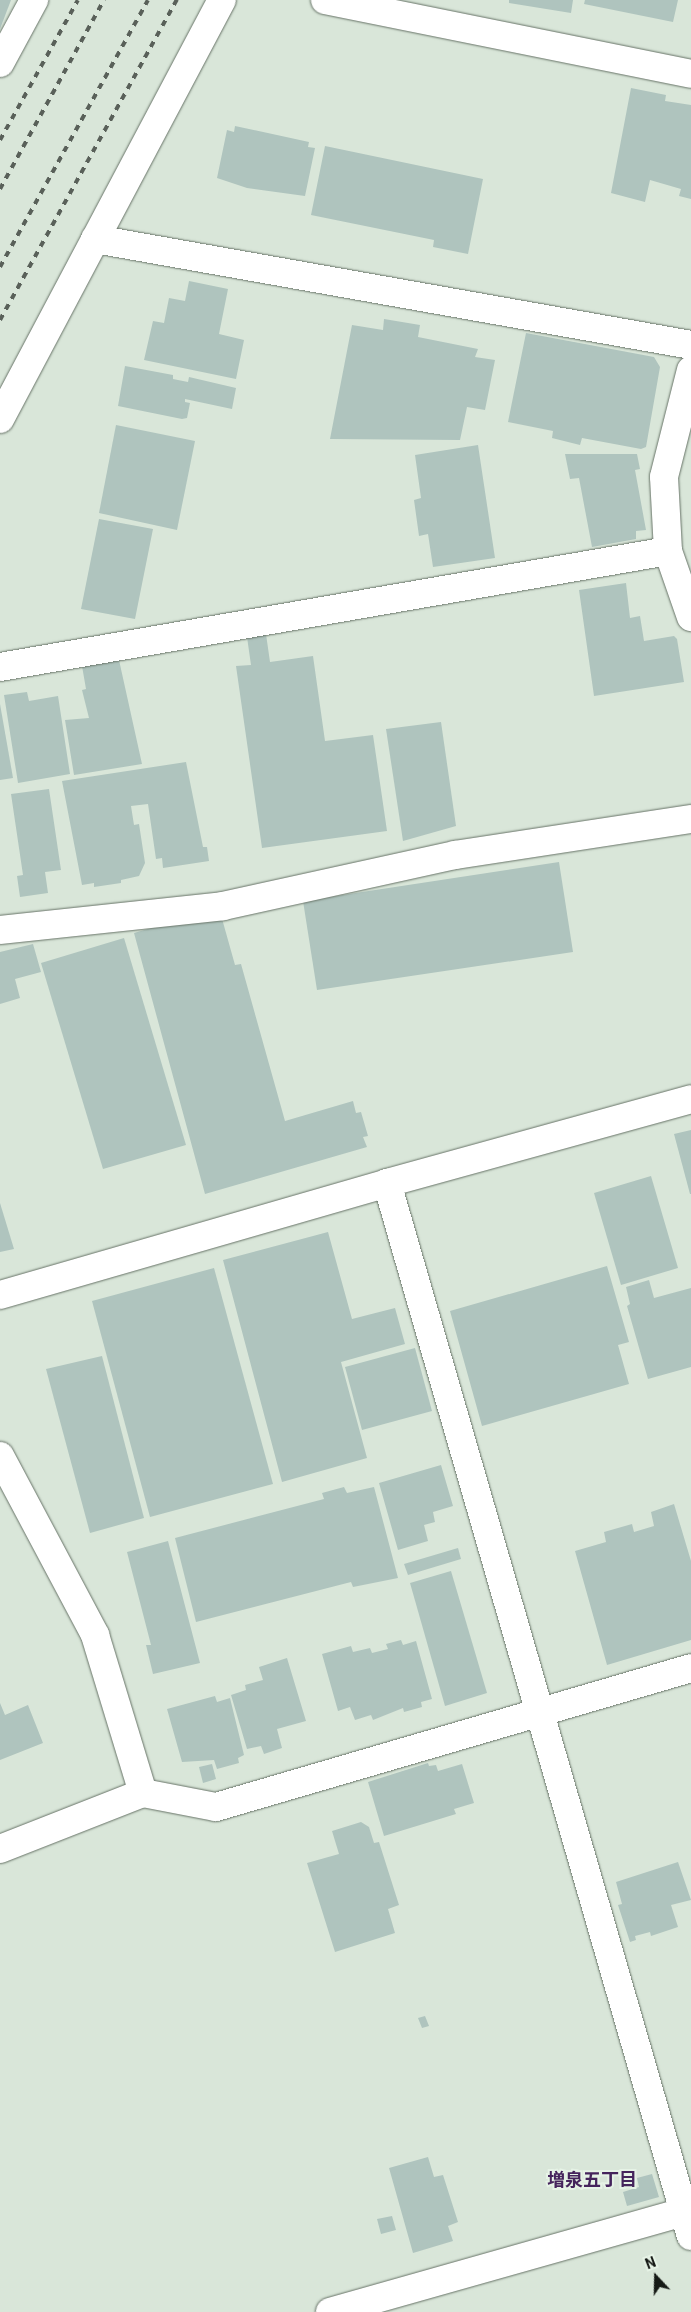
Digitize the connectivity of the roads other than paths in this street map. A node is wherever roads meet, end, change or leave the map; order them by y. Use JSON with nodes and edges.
{"nodes":[{"id":1,"x":34,"y":0,"type":"edge"},
{"id":2,"x":222,"y":0,"type":"edge"},
{"id":3,"x":325,"y":0,"type":"edge"},
{"id":4,"x":0,"y":63,"type":"edge"},
{"id":5,"x":691,"y":74,"type":"edge"},
{"id":6,"x":95,"y":240,"type":"junction"},
{"id":7,"x":691,"y":345,"type":"edge"},
{"id":8,"x":691,"y":370,"type":"edge"},
{"id":9,"x":0,"y":419,"type":"edge"},
{"id":10,"x":668,"y":551,"type":"junction"},
{"id":11,"x":691,"y":617,"type":"edge"},
{"id":12,"x":0,"y":667,"type":"edge"},
{"id":13,"x":691,"y":819,"type":"edge"},
{"id":14,"x":0,"y":930,"type":"edge"},
{"id":15,"x":691,"y":1099,"type":"edge"},
{"id":16,"x":387,"y":1182,"type":"junction"},
{"id":17,"x":0,"y":1296,"type":"edge"},
{"id":18,"x":0,"y":1456,"type":"edge"},
{"id":19,"x":691,"y":1668,"type":"edge"},
{"id":20,"x":540,"y":1712,"type":"junction"},
{"id":21,"x":143,"y":1793,"type":"junction"},
{"id":22,"x":0,"y":1849,"type":"edge"},
{"id":23,"x":689,"y":2220,"type":"edge"},
{"id":24,"x":330,"y":2312,"type":"edge"}],
"edges":[{"from":1,"to":4,"type":"street"},
{"from":2,"to":6,"type":"street"},
{"from":3,"to":5,"type":"street"},
{"from":6,"to":7,"type":"street"},
{"from":6,"to":9,"type":"street"},
{"from":8,"to":10,"type":"street"},
{"from":10,"to":11,"type":"street"},
{"from":10,"to":12,"type":"street"},
{"from":13,"to":14,"type":"street"},
{"from":15,"to":16,"type":"street"},
{"from":16,"to":17,"type":"street"},
{"from":16,"to":20,"type":"street"},
{"from":18,"to":21,"type":"street"},
{"from":19,"to":20,"type":"street"},
{"from":20,"to":21,"type":"street"},
{"from":20,"to":23,"type":"street"},
{"from":21,"to":22,"type":"street"},
{"from":23,"to":24,"type":"street"}]}
